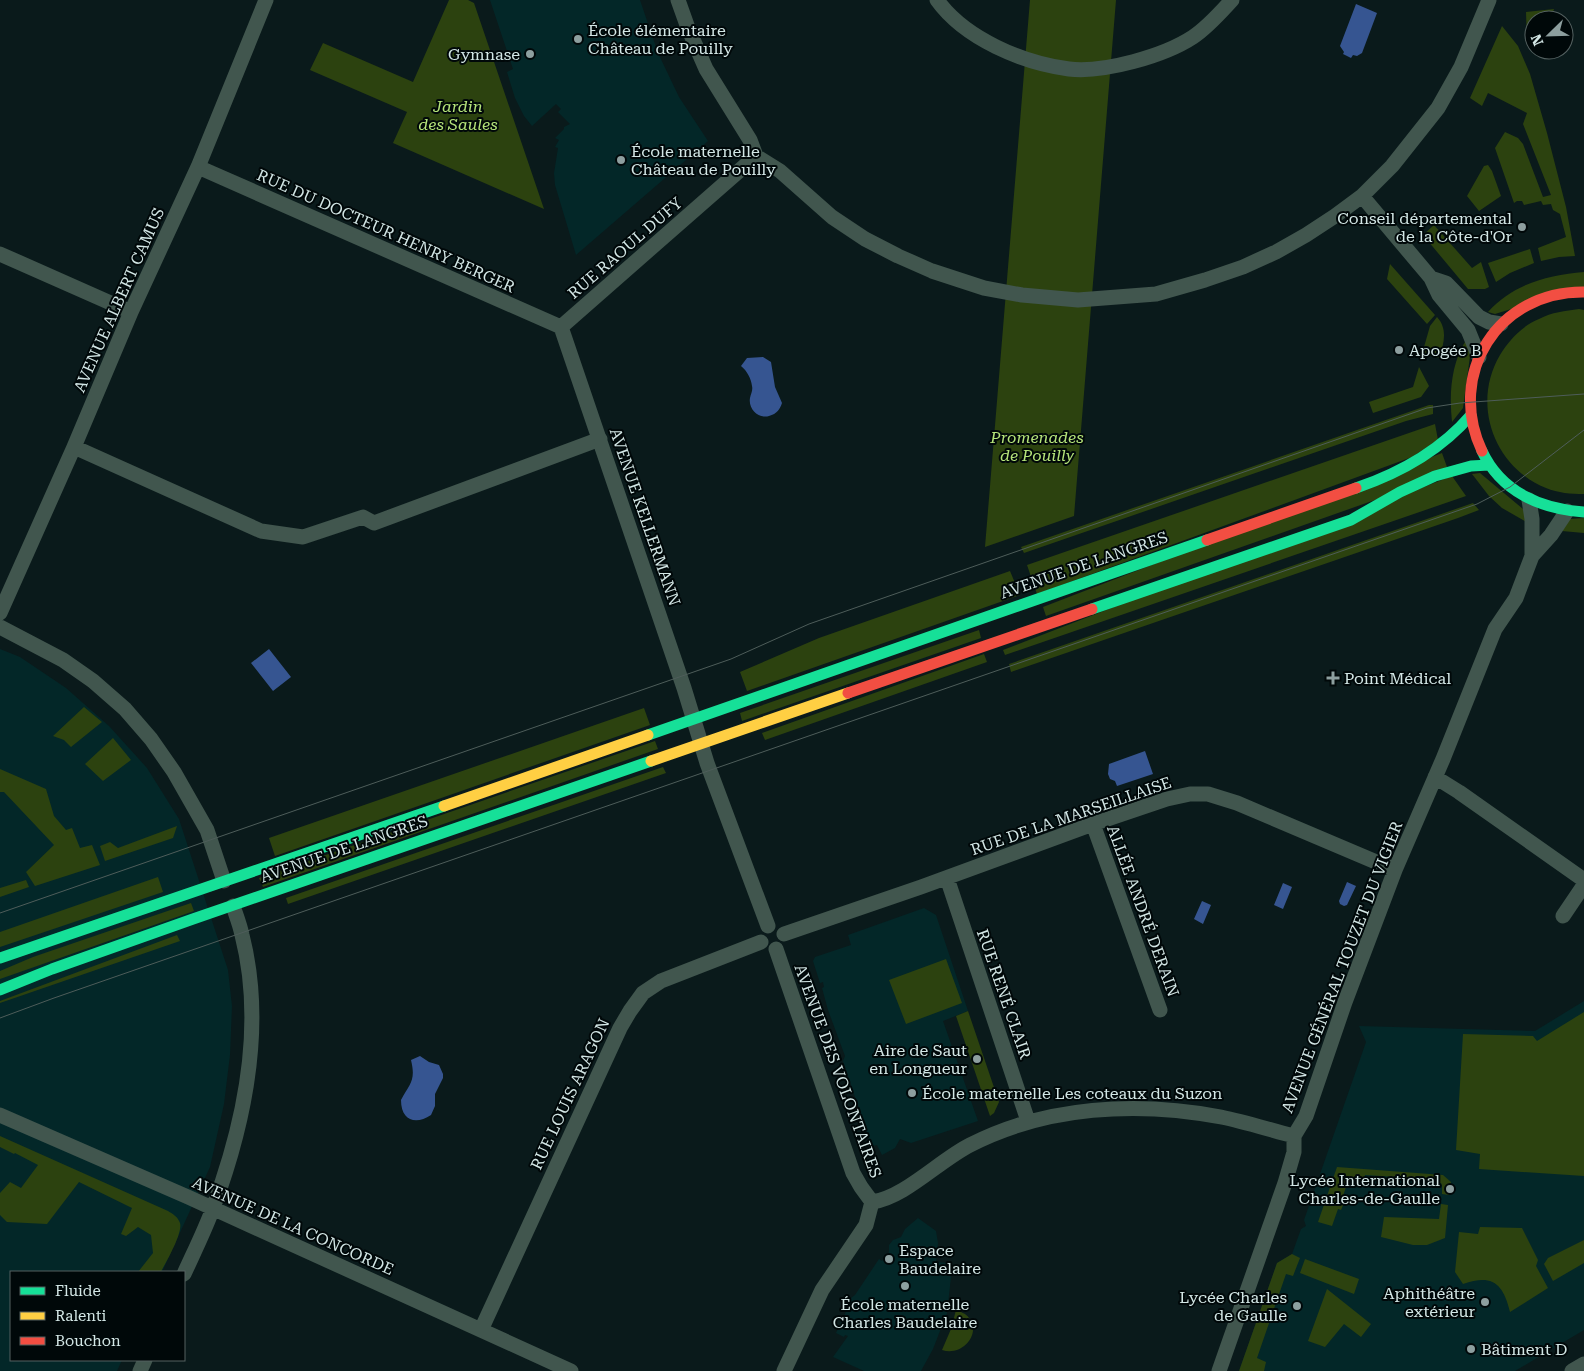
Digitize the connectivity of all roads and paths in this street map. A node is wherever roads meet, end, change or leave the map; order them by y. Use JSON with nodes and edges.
{"nodes":[{"id":1,"x":266,"y":0,"type":"edge"},
{"id":2,"x":678,"y":0,"type":"edge"},
{"id":3,"x":937,"y":0,"type":"edge"},
{"id":4,"x":1232,"y":0,"type":"edge"},
{"id":5,"x":1489,"y":0,"type":"edge"},
{"id":6,"x":756,"y":156,"type":"junction"},
{"id":7,"x":198,"y":167,"type":"junction"},
{"id":8,"x":1362,"y":196,"type":"junction"},
{"id":9,"x":0,"y":254,"type":"edge"},
{"id":10,"x":1431,"y":278,"type":"junction"},
{"id":11,"x":1584,"y":292,"type":"edge"},
{"id":12,"x":131,"y":312,"type":"junction"},
{"id":13,"x":1501,"y":324,"type":"junction"},
{"id":14,"x":561,"y":327,"type":"junction"},
{"id":15,"x":1479,"y":356,"type":"junction"},
{"id":16,"x":1471,"y":415,"type":"junction"},
{"id":17,"x":600,"y":439,"type":"junction"},
{"id":18,"x":74,"y":447,"type":"junction"},
{"id":19,"x":1489,"y":465,"type":"junction"},
{"id":20,"x":1529,"y":500,"type":"junction"},
{"id":21,"x":1567,"y":511,"type":"junction"},
{"id":22,"x":1584,"y":512,"type":"edge"},
{"id":23,"x":1532,"y":556,"type":"junction"},
{"id":24,"x":0,"y":613,"type":"edge"},
{"id":25,"x":0,"y":627,"type":"edge"},
{"id":26,"x":694,"y":719,"type":"junction"},
{"id":27,"x":702,"y":744,"type":"junction"},
{"id":28,"x":1435,"y":777,"type":"junction"},
{"id":29,"x":1092,"y":824,"type":"junction"},
{"id":30,"x":1395,"y":870,"type":"junction"},
{"id":31,"x":947,"y":878,"type":"junction"},
{"id":32,"x":1584,"y":880,"type":"edge"},
{"id":33,"x":224,"y":881,"type":"junction"},
{"id":34,"x":1584,"y":886,"type":"edge"},
{"id":35,"x":233,"y":906,"type":"junction"},
{"id":36,"x":1563,"y":916,"type":"dead end"},
{"id":37,"x":768,"y":926,"type":"junction"},
{"id":38,"x":784,"y":934,"type":"junction"},
{"id":39,"x":761,"y":942,"type":"junction"},
{"id":40,"x":776,"y":949,"type":"junction"},
{"id":41,"x":0,"y":958,"type":"edge"},
{"id":42,"x":0,"y":990,"type":"edge"},
{"id":43,"x":1160,"y":1010,"type":"dead end"},
{"id":44,"x":0,"y":1115,"type":"edge"},
{"id":45,"x":1028,"y":1121,"type":"junction"},
{"id":46,"x":1294,"y":1136,"type":"junction"},
{"id":47,"x":872,"y":1202,"type":"junction"},
{"id":48,"x":213,"y":1208,"type":"junction"},
{"id":49,"x":185,"y":1272,"type":"edge"},
{"id":50,"x":480,"y":1330,"type":"junction"},
{"id":51,"x":1584,"y":1364,"type":"edge"},
{"id":52,"x":571,"y":1371,"type":"edge"},
{"id":53,"x":784,"y":1371,"type":"edge"},
{"id":54,"x":1219,"y":1371,"type":"edge"},
{"id":55,"x":1572,"y":1371,"type":"edge"}],
"edges":[{"from":1,"to":7,"type":"street","name":"AVENUE ALBERT CAMUS"},
{"from":2,"to":6,"type":"street"},
{"from":3,"to":4,"type":"street"},
{"from":5,"to":8,"type":"street"},
{"from":6,"to":8,"type":"street"},
{"from":6,"to":14,"type":"street","name":"RUE RAOUL DUFY"},
{"from":7,"to":12,"type":"street","name":"AVENUE ALBERT CAMUS"},
{"from":7,"to":14,"type":"street","name":"RUE DU DOCTEUR HENRY BERGER"},
{"from":8,"to":10,"type":"street"},
{"from":9,"to":12,"type":"street"},
{"from":10,"to":13,"type":"street"},
{"from":10,"to":15,"type":"street"},
{"from":11,"to":13,"type":"main road"},
{"from":12,"to":18,"type":"street","name":"AVENUE ALBERT CAMUS"},
{"from":13,"to":15,"type":"main road"},
{"from":14,"to":17,"type":"street","name":"AVENUE KELLERMANN"},
{"from":15,"to":16,"type":"main road"},
{"from":16,"to":19,"type":"main road"},
{"from":16,"to":26,"type":"main road","name":"AVENUE DE LANGRES"},
{"from":17,"to":18,"type":"street"},
{"from":17,"to":26,"type":"street","name":"AVENUE KELLERMANN"},
{"from":18,"to":24,"type":"street","name":"AVENUE ALBERT CAMUS"},
{"from":19,"to":20,"type":"main road"},
{"from":19,"to":27,"type":"main road","name":"AVENUE DE LANGRES"},
{"from":20,"to":21,"type":"main road"},
{"from":20,"to":23,"type":"street","name":"AVENUE GÉNÉRAL TOUZET DU VIGIER"},
{"from":21,"to":22,"type":"main road"},
{"from":21,"to":23,"type":"street","name":"AVENUE GÉNÉRAL TOUZET DU VIGIER"},
{"from":23,"to":28,"type":"street","name":"AVENUE GÉNÉRAL TOUZET DU VIGIER"},
{"from":25,"to":33,"type":"street"},
{"from":26,"to":27,"type":"street"},
{"from":26,"to":33,"type":"main road","name":"AVENUE DE LANGRES"},
{"from":27,"to":35,"type":"main road","name":"AVENUE DE LANGRES"},
{"from":27,"to":37,"type":"street"},
{"from":28,"to":30,"type":"street","name":"AVENUE GÉNÉRAL TOUZET DU VIGIER"},
{"from":28,"to":32,"type":"street"},
{"from":29,"to":30,"type":"street","name":"RUE DE LA MARSEILLAISE"},
{"from":29,"to":31,"type":"street","name":"RUE DE LA MARSEILLAISE"},
{"from":29,"to":43,"type":"street","name":"ALLÉE ANDRÉ DERAIN"},
{"from":30,"to":46,"type":"street","name":"AVENUE GÉNÉRAL TOUZET DU VIGIER"},
{"from":31,"to":38,"type":"street","name":"RUE DE LA MARSEILLAISE"},
{"from":31,"to":45,"type":"street","name":"RUE RENÉ CLAIR"},
{"from":33,"to":41,"type":"main road","name":"AVENUE DE LANGRES"},
{"from":34,"to":36,"type":"street"},
{"from":35,"to":42,"type":"main road","name":"AVENUE DE LANGRES"},
{"from":35,"to":48,"type":"street"},
{"from":37,"to":38,"type":"street"},
{"from":37,"to":39,"type":"street"},
{"from":38,"to":40,"type":"street"},
{"from":39,"to":40,"type":"street"},
{"from":39,"to":50,"type":"street","name":"RUE LOUIS ARAGON"},
{"from":40,"to":47,"type":"street","name":"AVENUE DES VOLONTAIRES"},
{"from":44,"to":48,"type":"street","name":"AVENUE DE LA CONCORDE"},
{"from":45,"to":46,"type":"street"},
{"from":45,"to":47,"type":"street"},
{"from":46,"to":54,"type":"street","name":"AVENUE GÉNÉRAL TOUZET DU VIGIER"},
{"from":47,"to":53,"type":"street"},
{"from":48,"to":49,"type":"street"},
{"from":48,"to":50,"type":"street","name":"AVENUE DE LA CONCORDE"},
{"from":50,"to":52,"type":"street","name":"AVENUE DE LA CONCORDE"},
{"from":51,"to":55,"type":"street"}]}
